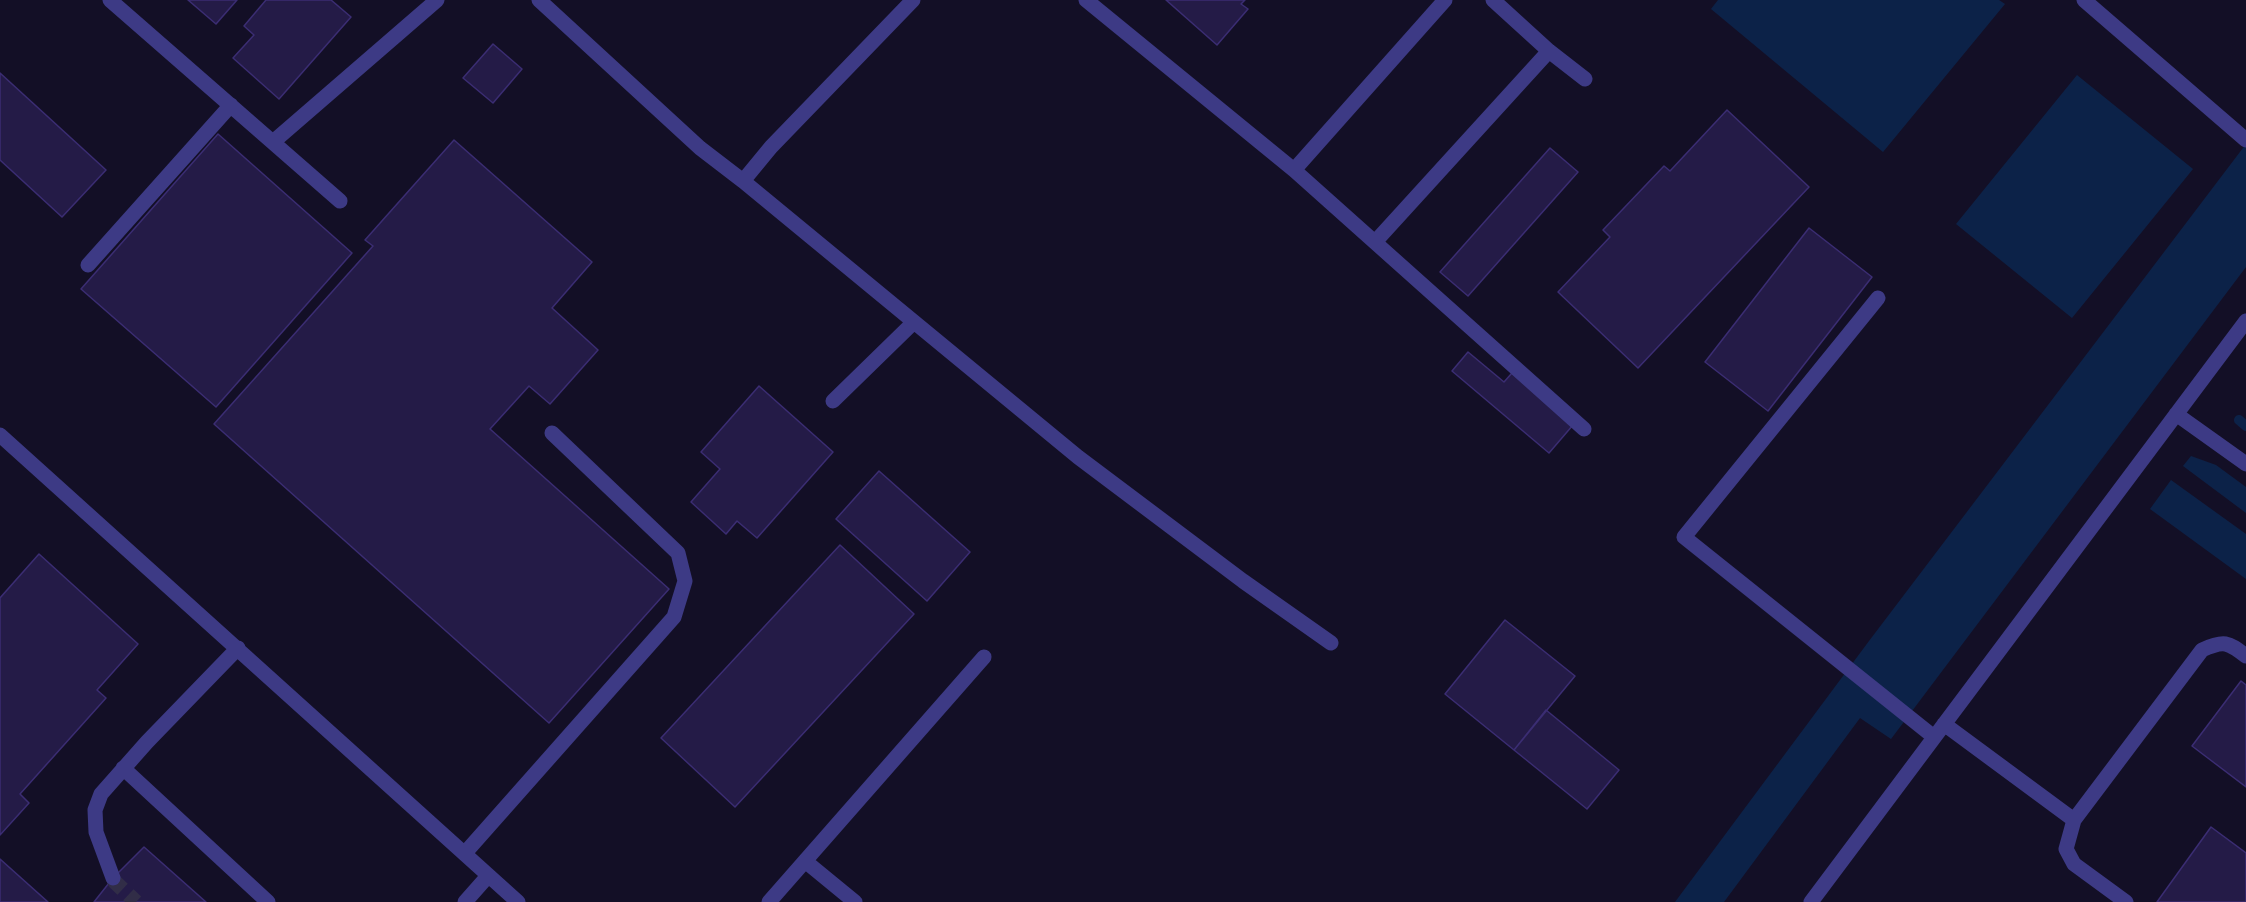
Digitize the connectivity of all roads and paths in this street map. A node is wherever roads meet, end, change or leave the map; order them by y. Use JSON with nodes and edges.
{"nodes":[{"id":1,"x":110,"y":0,"type":"edge"},
{"id":2,"x":437,"y":0,"type":"edge"},
{"id":3,"x":539,"y":0,"type":"edge"},
{"id":4,"x":913,"y":0,"type":"edge"},
{"id":5,"x":1086,"y":0,"type":"edge"},
{"id":6,"x":1445,"y":0,"type":"edge"},
{"id":7,"x":1493,"y":0,"type":"edge"},
{"id":8,"x":2086,"y":1,"type":"edge"},
{"id":9,"x":1549,"y":51,"type":"junction"},
{"id":10,"x":1585,"y":80,"type":"dead end"},
{"id":11,"x":231,"y":105,"type":"junction"},
{"id":12,"x":2245,"y":140,"type":"edge"},
{"id":13,"x":273,"y":142,"type":"junction"},
{"id":14,"x":1294,"y":170,"type":"junction"},
{"id":15,"x":743,"y":181,"type":"junction"},
{"id":16,"x":340,"y":201,"type":"dead end"},
{"id":17,"x":1375,"y":242,"type":"junction"},
{"id":18,"x":88,"y":265,"type":"dead end"},
{"id":19,"x":1878,"y":298,"type":"dead end"},
{"id":20,"x":2246,"y":321,"type":"edge"},
{"id":21,"x":914,"y":322,"type":"junction"},
{"id":22,"x":833,"y":401,"type":"dead end"},
{"id":23,"x":2176,"y":414,"type":"junction"},
{"id":24,"x":1584,"y":429,"type":"dead end"},
{"id":25,"x":552,"y":433,"type":"dead end"},
{"id":26,"x":0,"y":435,"type":"edge"},
{"id":27,"x":2246,"y":464,"type":"edge"},
{"id":28,"x":1331,"y":644,"type":"dead end"},
{"id":29,"x":238,"y":648,"type":"junction"},
{"id":30,"x":2246,"y":656,"type":"edge"},
{"id":31,"x":984,"y":657,"type":"dead end"},
{"id":32,"x":1944,"y":724,"type":"junction"},
{"id":33,"x":1934,"y":738,"type":"junction"},
{"id":34,"x":123,"y":768,"type":"junction"},
{"id":35,"x":2074,"y":820,"type":"junction"},
{"id":36,"x":465,"y":853,"type":"junction"},
{"id":37,"x":805,"y":861,"type":"junction"},
{"id":38,"x":488,"y":876,"type":"junction"},
{"id":39,"x":113,"y":878,"type":"tunnel mouth"},
{"id":40,"x":1818,"y":900,"type":"edge"},
{"id":41,"x":268,"y":902,"type":"edge"},
{"id":42,"x":465,"y":902,"type":"edge"},
{"id":43,"x":518,"y":902,"type":"edge"},
{"id":44,"x":769,"y":902,"type":"edge"},
{"id":45,"x":855,"y":902,"type":"edge"},
{"id":46,"x":2126,"y":902,"type":"edge"}],
"edges":[{"from":1,"to":11,"type":"lane"},
{"from":2,"to":13,"type":"lane"},
{"from":3,"to":15,"type":"lane"},
{"from":4,"to":15,"type":"lane"},
{"from":5,"to":14,"type":"lane"},
{"from":6,"to":14,"type":"lane"},
{"from":7,"to":9,"type":"lane"},
{"from":8,"to":12,"type":"lane"},
{"from":9,"to":10,"type":"lane"},
{"from":9,"to":17,"type":"lane"},
{"from":11,"to":13,"type":"lane"},
{"from":11,"to":18,"type":"lane"},
{"from":13,"to":16,"type":"lane"},
{"from":14,"to":17,"type":"lane"},
{"from":15,"to":21,"type":"lane"},
{"from":17,"to":24,"type":"lane"},
{"from":19,"to":33,"type":"lane"},
{"from":20,"to":23,"type":"lane"},
{"from":21,"to":22,"type":"lane"},
{"from":21,"to":28,"type":"lane"},
{"from":23,"to":27,"type":"lane"},
{"from":23,"to":32,"type":"lane"},
{"from":25,"to":36,"type":"lane"},
{"from":26,"to":29,"type":"lane"},
{"from":29,"to":34,"type":"lane"},
{"from":29,"to":36,"type":"lane"},
{"from":30,"to":35,"type":"lane"},
{"from":31,"to":37,"type":"lane"},
{"from":32,"to":33,"type":"lane"},
{"from":32,"to":35,"type":"lane"},
{"from":33,"to":40,"type":"lane"},
{"from":34,"to":39,"type":"lane"},
{"from":34,"to":41,"type":"lane"},
{"from":35,"to":46,"type":"lane"},
{"from":36,"to":38,"type":"lane"},
{"from":37,"to":44,"type":"lane"},
{"from":37,"to":45,"type":"lane"},
{"from":38,"to":42,"type":"lane"},
{"from":38,"to":43,"type":"lane"}]}
